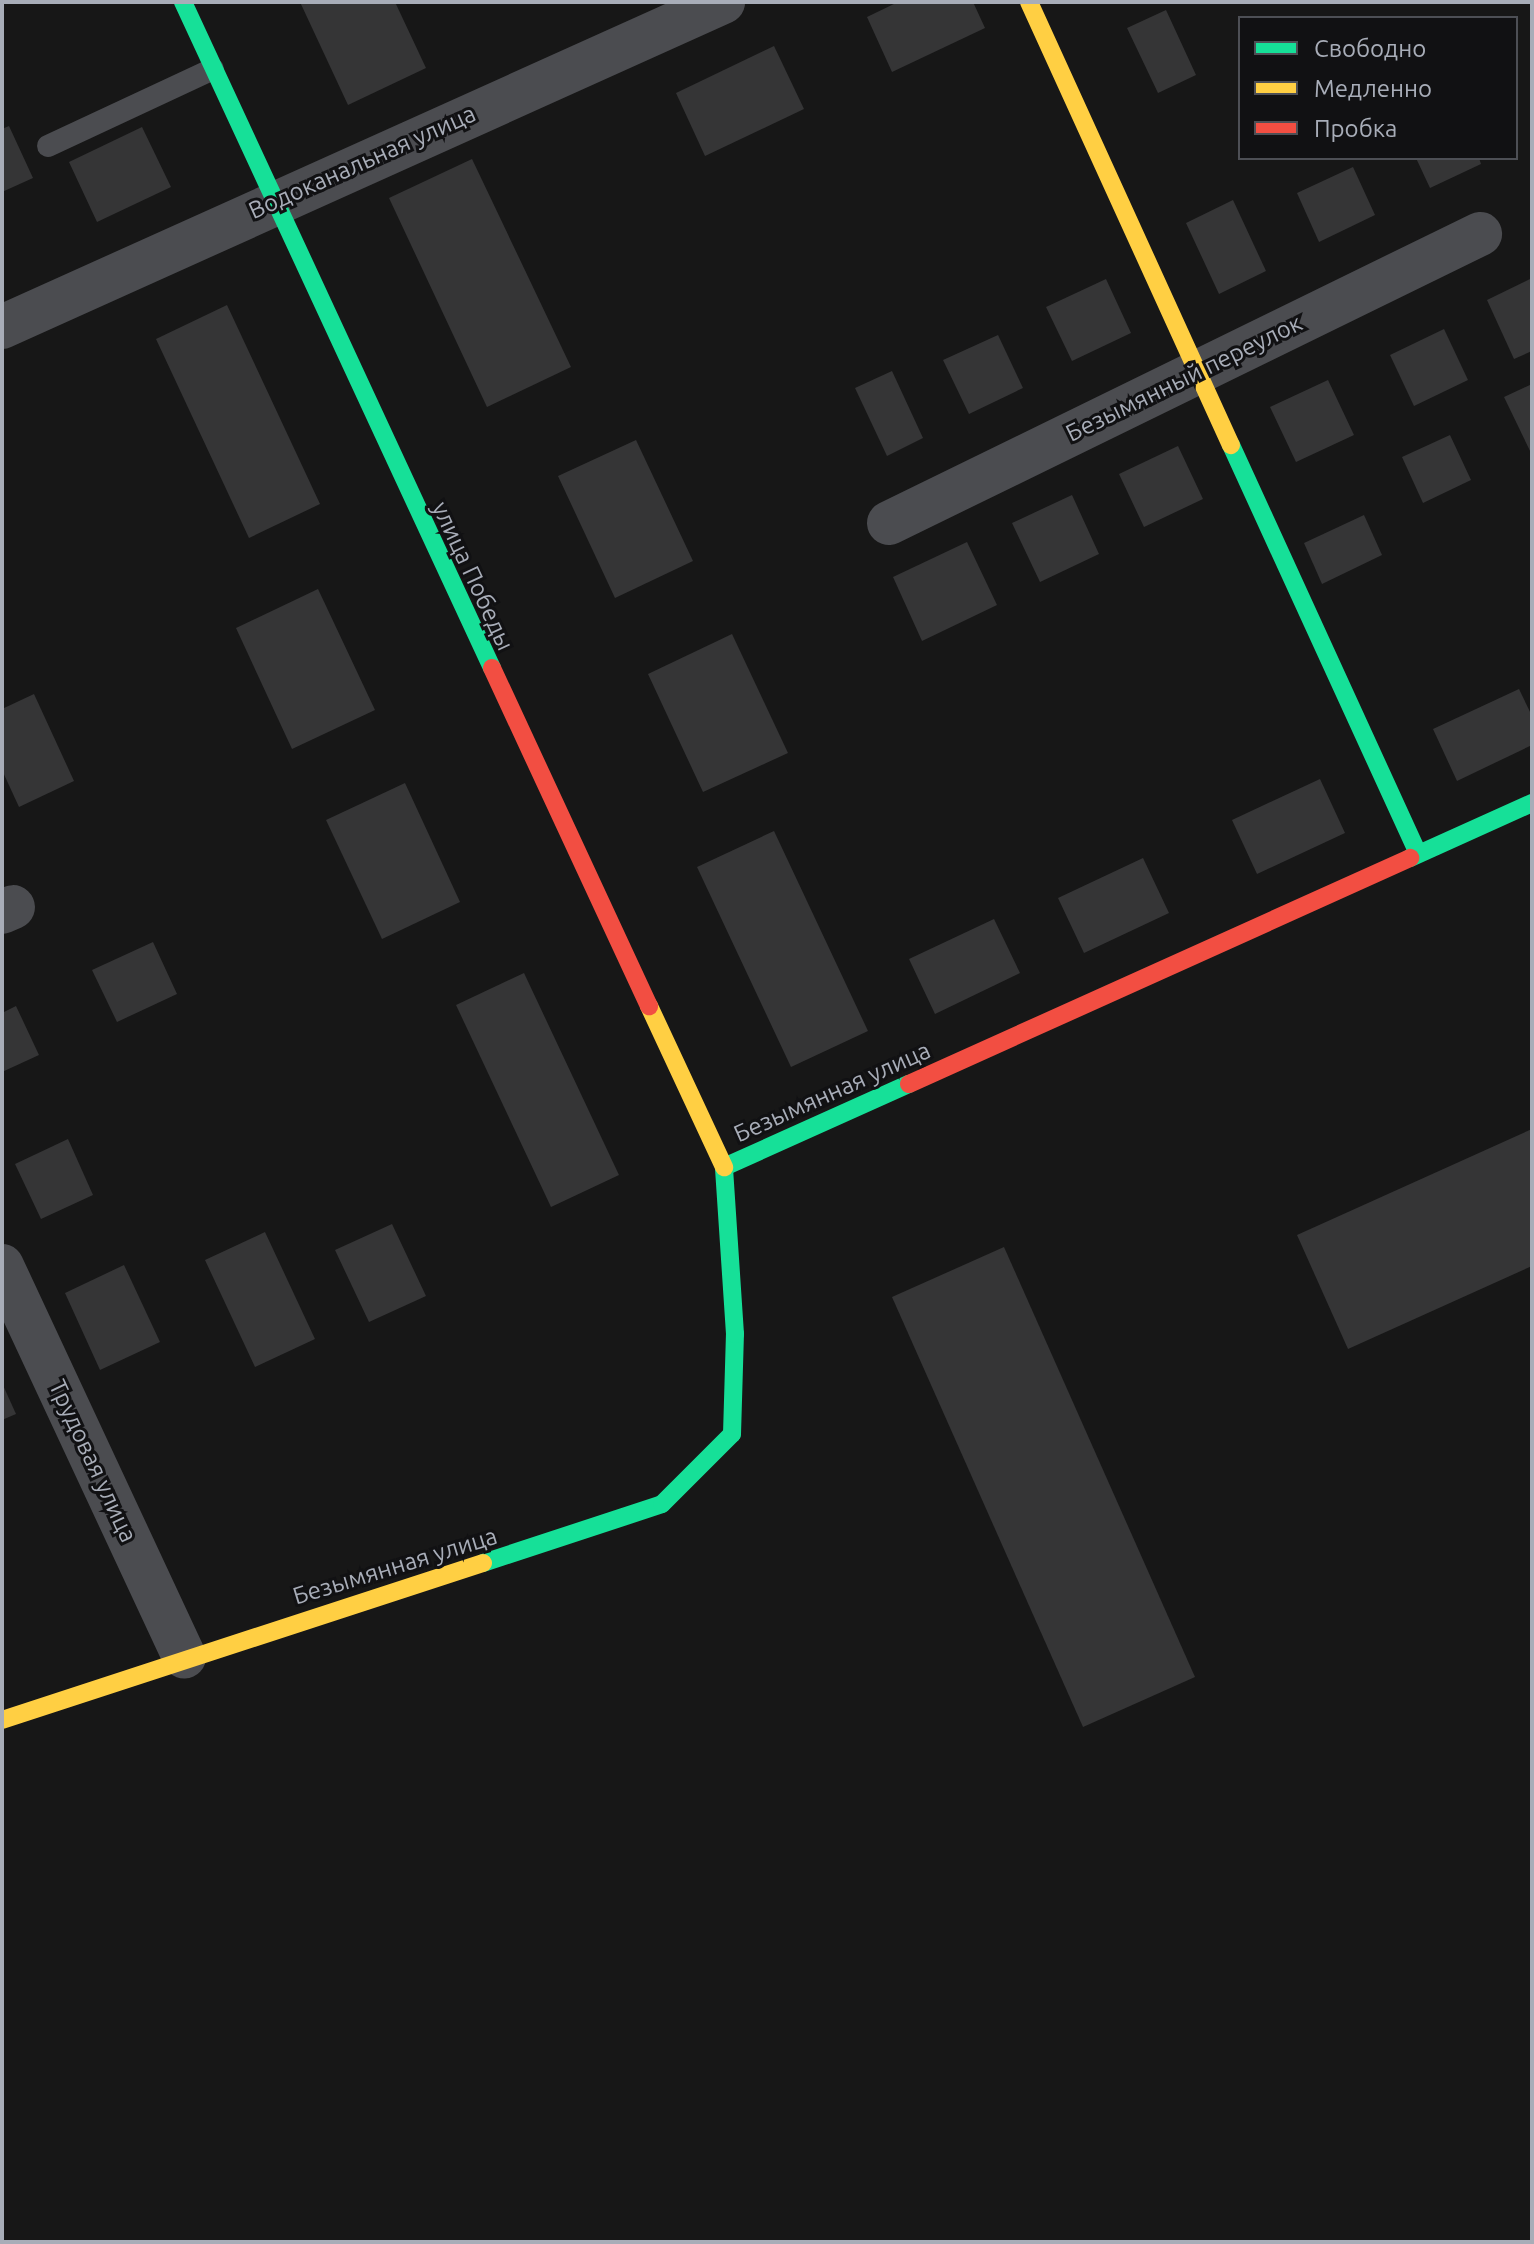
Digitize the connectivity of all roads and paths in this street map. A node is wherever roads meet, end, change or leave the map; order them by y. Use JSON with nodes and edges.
{"nodes":[{"id":1,"x":183,"y":2,"type":"edge"},
{"id":2,"x":723,"y":2,"type":"edge"},
{"id":3,"x":1029,"y":2,"type":"edge"},
{"id":4,"x":213,"y":69,"type":"junction"},
{"id":5,"x":48,"y":146,"type":"dead end"},
{"id":6,"x":272,"y":201,"type":"junction"},
{"id":7,"x":1480,"y":234,"type":"dead end"},
{"id":8,"x":2,"y":327,"type":"edge"},
{"id":9,"x":1199,"y":371,"type":"junction"},
{"id":10,"x":889,"y":523,"type":"dead end"},
{"id":11,"x":1532,"y":803,"type":"edge"},
{"id":12,"x":1418,"y":853,"type":"junction"},
{"id":13,"x":724,"y":1167,"type":"junction"},
{"id":14,"x":2,"y":1266,"type":"edge"},
{"id":15,"x":184,"y":1657,"type":"junction"},
{"id":16,"x":2,"y":1720,"type":"edge"}],
"edges":[{"from":1,"to":4,"type":"street","name":"улица Победы"},
{"from":2,"to":6,"type":"street","name":"Водоканальная улица"},
{"from":3,"to":9,"type":"street"},
{"from":4,"to":5,"type":"lane"},
{"from":4,"to":6,"type":"street","name":"улица Победы"},
{"from":6,"to":8,"type":"street","name":"Водоканальная улица"},
{"from":6,"to":13,"type":"street","name":"улица Победы"},
{"from":7,"to":9,"type":"street","name":"Безымянный переулок"},
{"from":9,"to":10,"type":"street","name":"Безымянный переулок"},
{"from":9,"to":12,"type":"street"},
{"from":11,"to":12,"type":"street","name":"Безымянная улица"},
{"from":12,"to":13,"type":"street","name":"Безымянная улица"},
{"from":13,"to":15,"type":"street","name":"Безымянная улица"},
{"from":14,"to":15,"type":"street","name":"Трудовая улица"},
{"from":15,"to":16,"type":"street","name":"Безымянная улица"}]}
